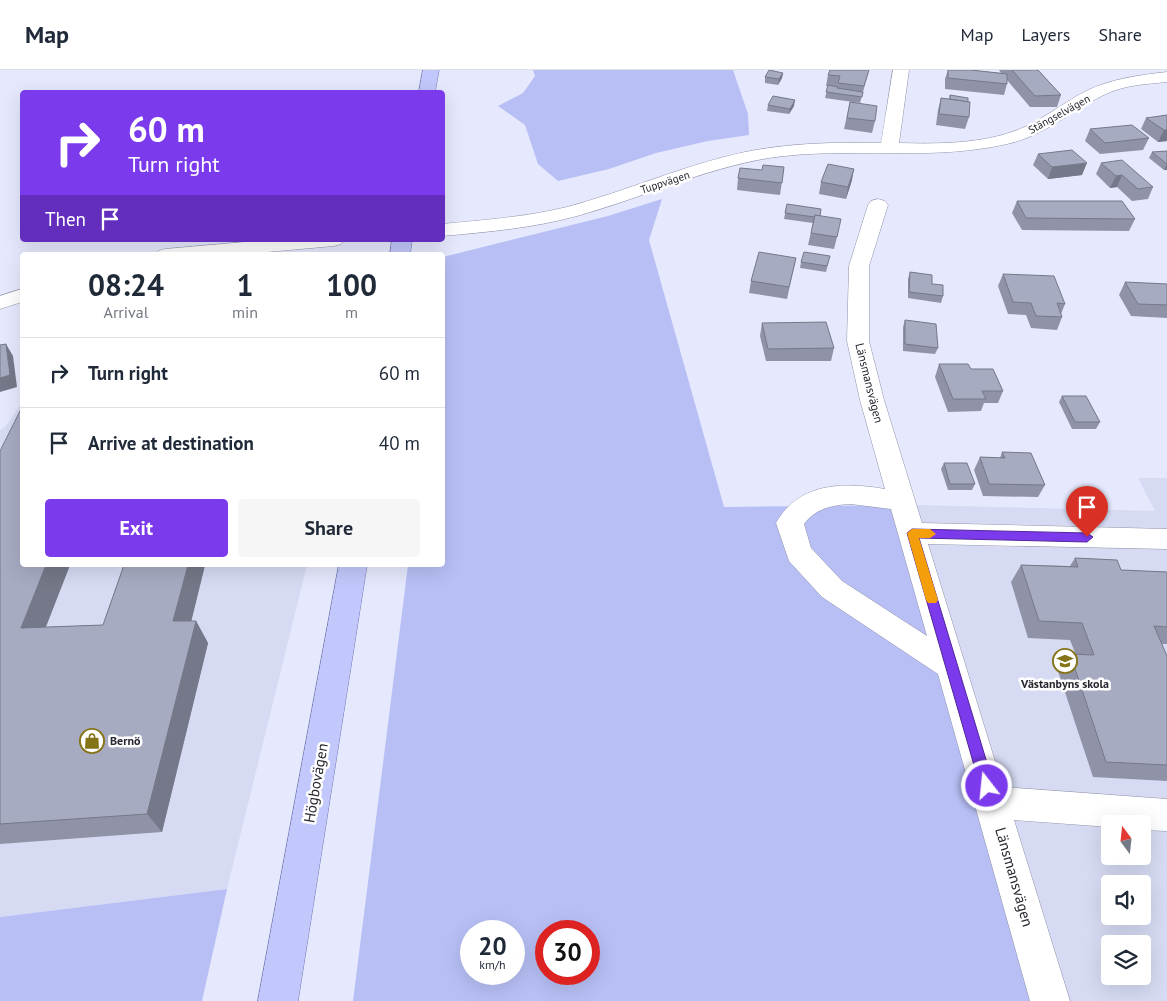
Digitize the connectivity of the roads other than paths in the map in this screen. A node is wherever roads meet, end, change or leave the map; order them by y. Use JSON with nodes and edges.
{"nodes":[{"id":1,"x":431,"y":70,"type":"edge"},
{"id":2,"x":901,"y":70,"type":"edge"},
{"id":3,"x":1160,"y":78,"type":"edge"},
{"id":4,"x":1167,"y":89,"type":"edge"},
{"id":5,"x":427,"y":90,"type":"edge"},
{"id":6,"x":889,"y":149,"type":"junction"},
{"id":7,"x":878,"y":205,"type":"dead end"},
{"id":8,"x":445,"y":230,"type":"edge"},
{"id":9,"x":311,"y":242,"type":"edge"},
{"id":10,"x":199,"y":252,"type":"edge"},
{"id":11,"x":20,"y":296,"type":"edge"},
{"id":12,"x":0,"y":303,"type":"edge"},
{"id":13,"x":902,"y":501,"type":"junction"},
{"id":14,"x":912,"y":533,"type":"junction"},
{"id":15,"x":1167,"y":539,"type":"edge"},
{"id":16,"x":354,"y":567,"type":"edge"},
{"id":17,"x":952,"y":667,"type":"junction"},
{"id":18,"x":992,"y":802,"type":"junction"},
{"id":19,"x":1167,"y":815,"type":"edge"},
{"id":20,"x":278,"y":1001,"type":"edge"},
{"id":21,"x":1050,"y":1001,"type":"edge"}],
"edges":[{"from":1,"to":5,"type":"main road"},
{"from":2,"to":6,"type":"street"},
{"from":3,"to":4,"type":"street"},
{"from":3,"to":6,"type":"street","name":"Stängselvägen"},
{"from":6,"to":8,"type":"street","name":"Tuppvägen"},
{"from":7,"to":13,"type":"street","name":"Länsmansvägen"},
{"from":9,"to":10,"type":"street"},
{"from":11,"to":12,"type":"street"},
{"from":13,"to":14,"type":"street","name":"Länsmansvägen"},
{"from":13,"to":17,"type":"street"},
{"from":14,"to":15,"type":"street"},
{"from":14,"to":17,"type":"street","name":"Länsmansvägen"},
{"from":16,"to":20,"type":"main road","name":"Högbovägen"},
{"from":17,"to":18,"type":"street","name":"Länsmansvägen"},
{"from":18,"to":19,"type":"street"},
{"from":18,"to":21,"type":"street","name":"Länsmansvägen"}]}
